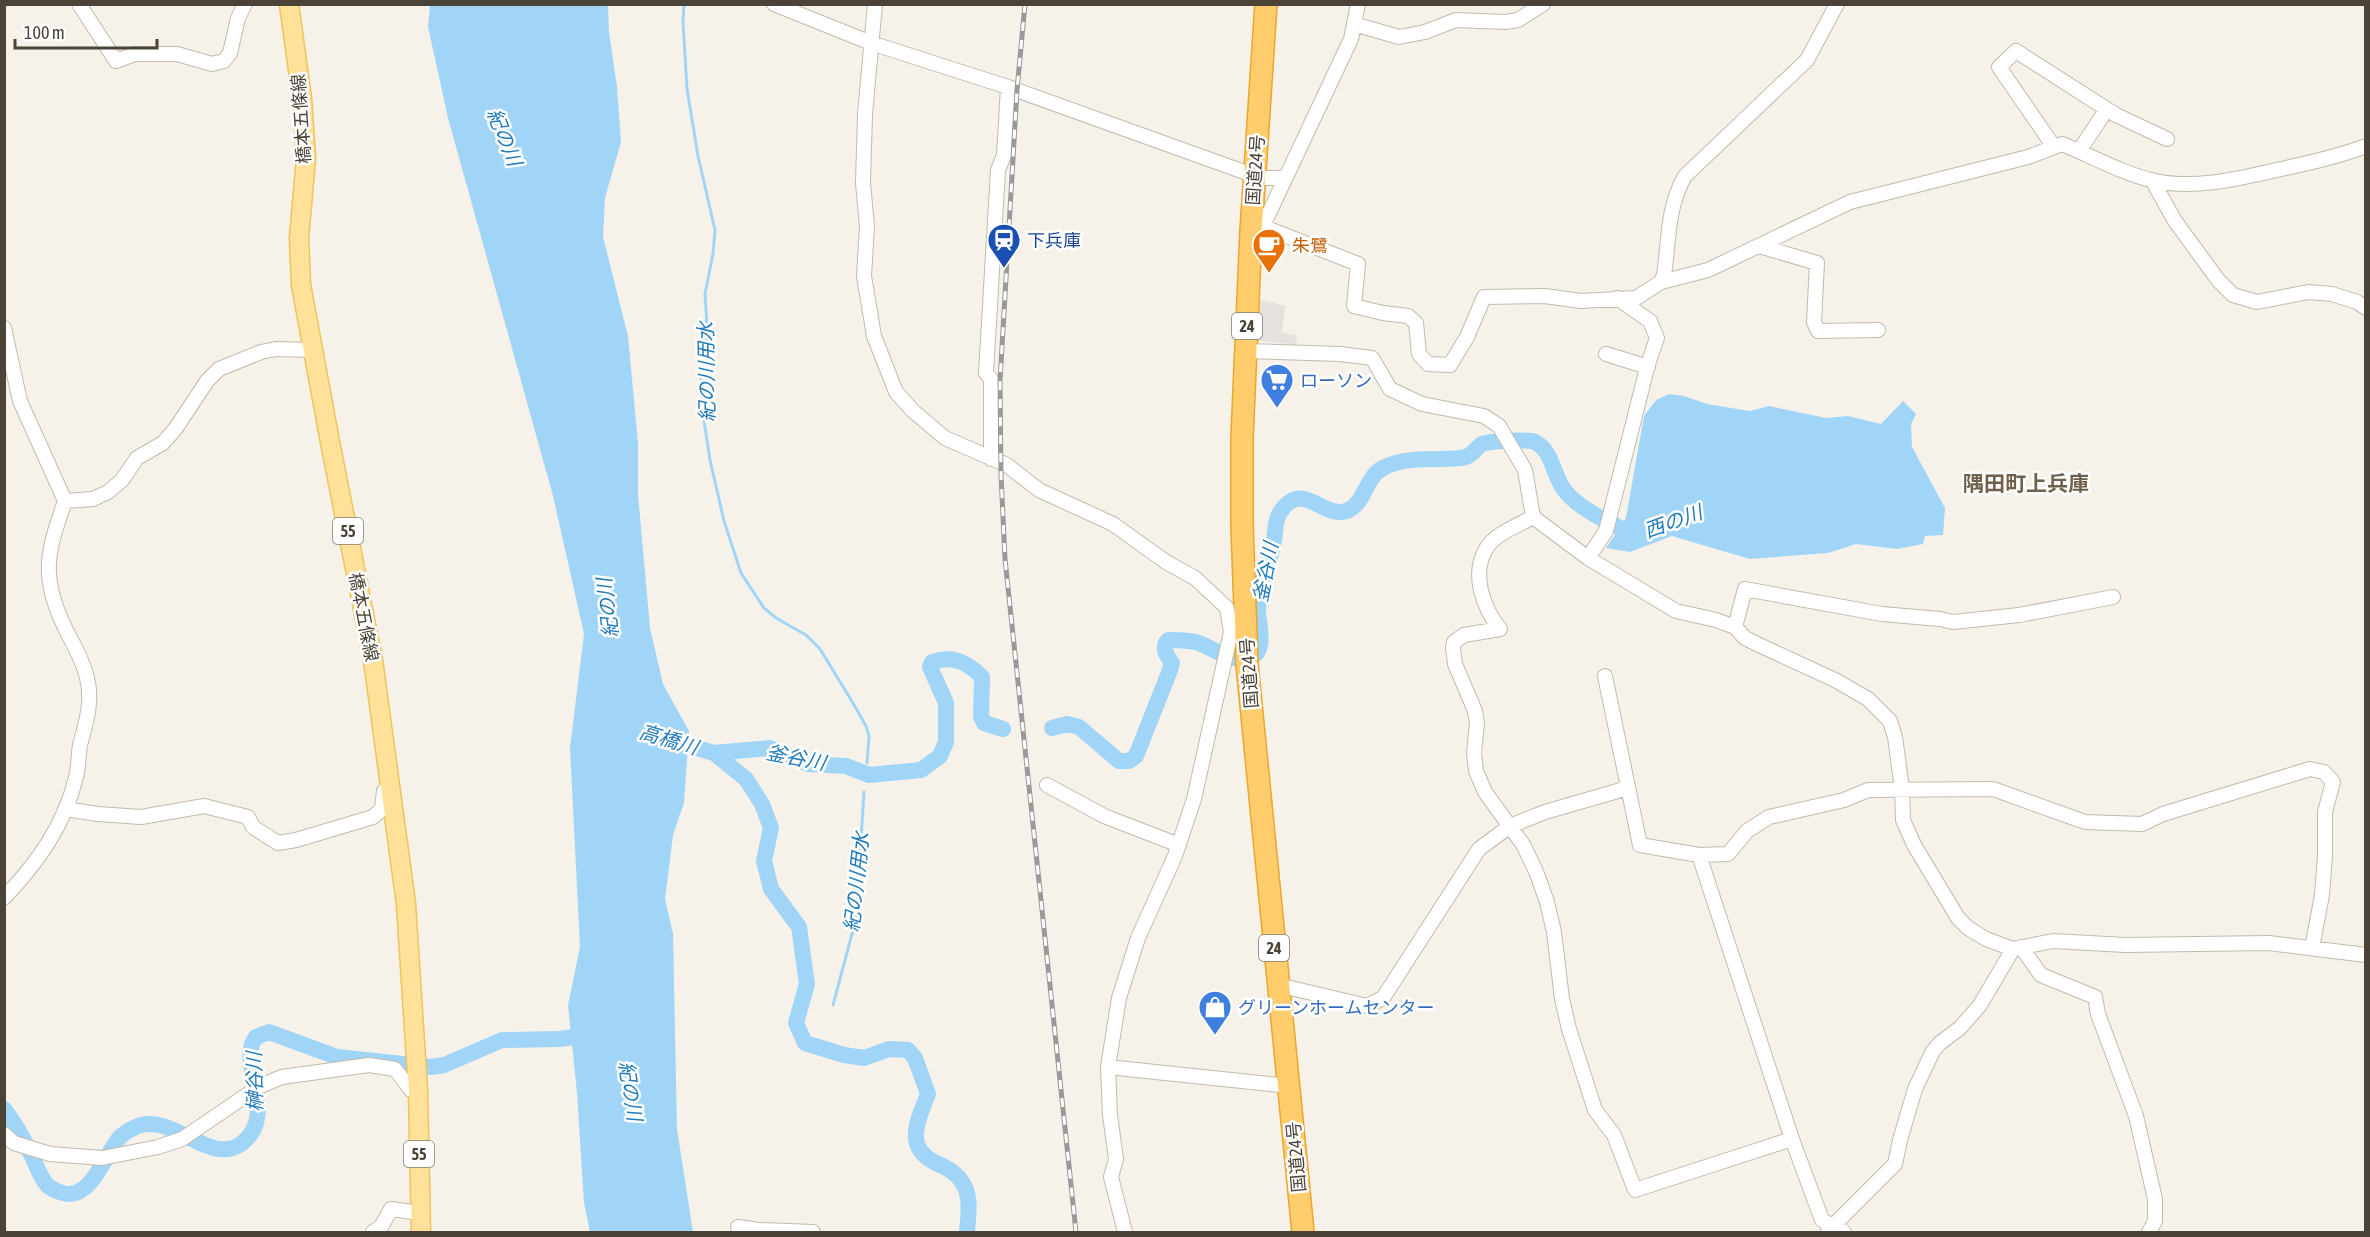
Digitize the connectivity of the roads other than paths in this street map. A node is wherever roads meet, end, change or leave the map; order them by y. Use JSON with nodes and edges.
{"nodes":[{"id":1,"x":79,"y":4,"type":"edge"},
{"id":2,"x":245,"y":4,"type":"edge"},
{"id":3,"x":289,"y":4,"type":"edge"},
{"id":4,"x":774,"y":4,"type":"edge"},
{"id":5,"x":875,"y":4,"type":"edge"},
{"id":6,"x":1266,"y":4,"type":"edge"},
{"id":7,"x":1358,"y":4,"type":"edge"},
{"id":8,"x":1543,"y":4,"type":"edge"},
{"id":9,"x":1837,"y":4,"type":"edge"},
{"id":10,"x":1354,"y":24,"type":"junction"},
{"id":11,"x":871,"y":43,"type":"junction"},
{"id":12,"x":1008,"y":87,"type":"junction"},
{"id":13,"x":2107,"y":109,"type":"junction"},
{"id":14,"x":2167,"y":139,"type":"dead end"},
{"id":15,"x":2366,"y":146,"type":"edge"},
{"id":16,"x":2054,"y":147,"type":"junction"},
{"id":17,"x":2079,"y":151,"type":"junction"},
{"id":18,"x":1254,"y":175,"type":"junction"},
{"id":19,"x":1284,"y":178,"type":"junction"},
{"id":20,"x":2152,"y":180,"type":"junction"},
{"id":21,"x":1256,"y":231,"type":"junction"},
{"id":22,"x":1759,"y":246,"type":"junction"},
{"id":23,"x":1661,"y":282,"type":"junction"},
{"id":24,"x":1617,"y":298,"type":"junction"},
{"id":25,"x":2366,"y":308,"type":"edge"},
{"id":26,"x":4,"y":328,"type":"edge"},
{"id":27,"x":1878,"y":330,"type":"dead end"},
{"id":28,"x":313,"y":350,"type":"junction"},
{"id":29,"x":1246,"y":351,"type":"junction"},
{"id":30,"x":1606,"y":354,"type":"dead end"},
{"id":31,"x":1648,"y":367,"type":"junction"},
{"id":32,"x":991,"y":459,"type":"junction"},
{"id":33,"x":65,"y":501,"type":"junction"},
{"id":34,"x":1533,"y":517,"type":"junction"},
{"id":35,"x":1588,"y":558,"type":"junction"},
{"id":36,"x":2113,"y":597,"type":"dead end"},
{"id":37,"x":1735,"y":627,"type":"junction"},
{"id":38,"x":1236,"y":656,"type":"junction"},
{"id":39,"x":1605,"y":676,"type":"dead end"},
{"id":40,"x":1047,"y":785,"type":"dead end"},
{"id":41,"x":390,"y":787,"type":"junction"},
{"id":42,"x":1628,"y":788,"type":"junction"},
{"id":43,"x":1902,"y":789,"type":"junction"},
{"id":44,"x":65,"y":808,"type":"junction"},
{"id":45,"x":1510,"y":826,"type":"junction"},
{"id":46,"x":1179,"y":845,"type":"junction"},
{"id":47,"x":1699,"y":855,"type":"junction"},
{"id":48,"x":4,"y":897,"type":"edge"},
{"id":49,"x":2017,"y":948,"type":"junction"},
{"id":50,"x":2312,"y":948,"type":"junction"},
{"id":51,"x":2366,"y":955,"type":"edge"},
{"id":52,"x":1278,"y":985,"type":"junction"},
{"id":53,"x":1108,"y":1067,"type":"junction"},
{"id":54,"x":417,"y":1075,"type":"junction"},
{"id":55,"x":1289,"y":1086,"type":"junction"},
{"id":56,"x":4,"y":1134,"type":"edge"},
{"id":57,"x":1792,"y":1139,"type":"junction"},
{"id":58,"x":420,"y":1213,"type":"junction"},
{"id":59,"x":738,"y":1227,"type":"dead end"},
{"id":60,"x":1834,"y":1231,"type":"edge"},
{"id":61,"x":373,"y":1233,"type":"edge"},
{"id":62,"x":421,"y":1233,"type":"edge"},
{"id":63,"x":813,"y":1233,"type":"edge"},
{"id":64,"x":1125,"y":1233,"type":"edge"},
{"id":65,"x":1303,"y":1233,"type":"edge"},
{"id":66,"x":2149,"y":1233,"type":"edge"}],
"edges":[{"from":1,"to":2,"type":"street"},
{"from":3,"to":28,"type":"main road","name":"橋本五條線","number":"55"},
{"from":4,"to":11,"type":"street"},
{"from":5,"to":11,"type":"street"},
{"from":6,"to":18,"type":"highway","name":"国道24号","number":"24"},
{"from":7,"to":10,"type":"street"},
{"from":8,"to":10,"type":"street"},
{"from":9,"to":23,"type":"street"},
{"from":10,"to":19,"type":"street"},
{"from":11,"to":12,"type":"street"},
{"from":11,"to":32,"type":"street"},
{"from":12,"to":18,"type":"street"},
{"from":12,"to":32,"type":"street"},
{"from":13,"to":14,"type":"street"},
{"from":13,"to":16,"type":"street"},
{"from":13,"to":17,"type":"street"},
{"from":15,"to":20,"type":"street"},
{"from":16,"to":17,"type":"street"},
{"from":16,"to":22,"type":"street"},
{"from":17,"to":20,"type":"street"},
{"from":18,"to":19,"type":"street"},
{"from":18,"to":21,"type":"highway","name":"国道24号","number":"24"},
{"from":19,"to":21,"type":"street"},
{"from":20,"to":25,"type":"street"},
{"from":21,"to":24,"type":"street"},
{"from":21,"to":29,"type":"highway","name":"国道24号","number":"24"},
{"from":22,"to":23,"type":"street"},
{"from":22,"to":27,"type":"street"},
{"from":23,"to":24,"type":"street"},
{"from":24,"to":31,"type":"street"},
{"from":26,"to":33,"type":"street"},
{"from":28,"to":33,"type":"street"},
{"from":28,"to":41,"type":"main road","name":"橋本五條線","number":"55"},
{"from":29,"to":34,"type":"street"},
{"from":29,"to":38,"type":"highway","name":"国道24号","number":"24"},
{"from":30,"to":31,"type":"street"},
{"from":31,"to":35,"type":"street"},
{"from":32,"to":38,"type":"street"},
{"from":33,"to":44,"type":"street"},
{"from":34,"to":35,"type":"street"},
{"from":34,"to":45,"type":"street"},
{"from":35,"to":37,"type":"street"},
{"from":36,"to":37,"type":"street"},
{"from":37,"to":43,"type":"street"},
{"from":38,"to":46,"type":"street"},
{"from":38,"to":52,"type":"highway","name":"国道24号","number":"24"},
{"from":39,"to":42,"type":"street"},
{"from":40,"to":46,"type":"street"},
{"from":41,"to":44,"type":"street"},
{"from":41,"to":54,"type":"main road","name":"橋本五條線","number":"55"},
{"from":42,"to":45,"type":"street"},
{"from":42,"to":47,"type":"street"},
{"from":43,"to":47,"type":"street"},
{"from":43,"to":49,"type":"street"},
{"from":43,"to":50,"type":"street"},
{"from":44,"to":48,"type":"street"},
{"from":45,"to":52,"type":"street"},
{"from":45,"to":57,"type":"street"},
{"from":46,"to":53,"type":"street"},
{"from":47,"to":57,"type":"street"},
{"from":49,"to":50,"type":"street"},
{"from":49,"to":60,"type":"street"},
{"from":49,"to":66,"type":"street"},
{"from":50,"to":51,"type":"street"},
{"from":52,"to":55,"type":"highway","name":"国道24号","number":"24"},
{"from":53,"to":55,"type":"street"},
{"from":53,"to":64,"type":"street"},
{"from":54,"to":56,"type":"street"},
{"from":54,"to":58,"type":"main road","name":"橋本五條線","number":"55"},
{"from":55,"to":65,"type":"highway","name":"国道24号","number":"24"},
{"from":57,"to":60,"type":"street"},
{"from":58,"to":61,"type":"street"},
{"from":58,"to":62,"type":"main road","name":"橋本五條線","number":"55"},
{"from":59,"to":63,"type":"street"}]}
